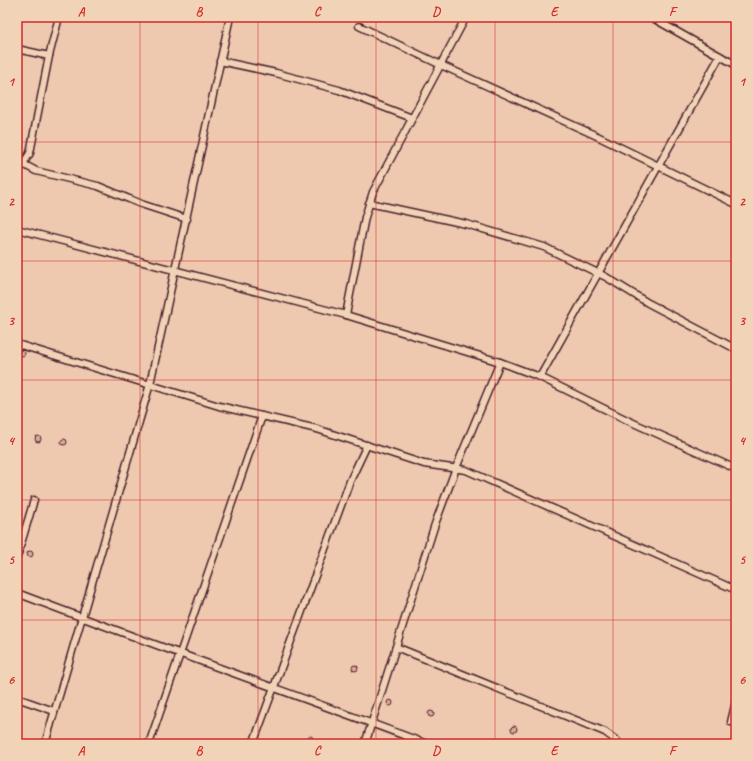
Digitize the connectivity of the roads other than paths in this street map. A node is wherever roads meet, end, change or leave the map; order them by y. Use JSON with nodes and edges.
{"nodes":[{"id":1,"x":59,"y":17,"type":"edge"},
{"id":2,"x":230,"y":17,"type":"edge"},
{"id":3,"x":466,"y":17,"type":"edge"},
{"id":4,"x":651,"y":17,"type":"edge"},
{"id":5,"x":359,"y":26,"type":"dead end"},
{"id":6,"x":17,"y":50,"type":"edge"},
{"id":7,"x":49,"y":56,"type":"junction"},
{"id":8,"x":720,"y":56,"type":"junction"},
{"id":9,"x":220,"y":62,"type":"junction"},
{"id":10,"x":441,"y":65,"type":"junction"},
{"id":11,"x":736,"y":65,"type":"edge"},
{"id":12,"x":412,"y":118,"type":"junction"},
{"id":13,"x":20,"y":166,"type":"edge"},
{"id":14,"x":658,"y":167,"type":"junction"},
{"id":15,"x":369,"y":203,"type":"junction"},
{"id":16,"x":736,"y":204,"type":"edge"},
{"id":17,"x":186,"y":220,"type":"junction"},
{"id":18,"x":17,"y":229,"type":"edge"},
{"id":19,"x":176,"y":269,"type":"junction"},
{"id":20,"x":598,"y":273,"type":"junction"},
{"id":21,"x":346,"y":315,"type":"junction"},
{"id":22,"x":17,"y":344,"type":"edge"},
{"id":23,"x":736,"y":349,"type":"edge"},
{"id":24,"x":500,"y":362,"type":"junction"},
{"id":25,"x":540,"y":377,"type":"junction"},
{"id":26,"x":150,"y":384,"type":"junction"},
{"id":27,"x":262,"y":416,"type":"junction"},
{"id":28,"x":367,"y":445,"type":"junction"},
{"id":29,"x":456,"y":468,"type":"junction"},
{"id":30,"x":736,"y":469,"type":"edge"},
{"id":31,"x":34,"y":500,"type":"dead end"},
{"id":32,"x":17,"y":557,"type":"edge"},
{"id":33,"x":736,"y":590,"type":"edge"},
{"id":34,"x":17,"y":592,"type":"edge"},
{"id":35,"x":82,"y":619,"type":"junction"},
{"id":36,"x":396,"y":647,"type":"junction"},
{"id":37,"x":181,"y":653,"type":"junction"},
{"id":38,"x":273,"y":688,"type":"junction"},
{"id":39,"x":17,"y":698,"type":"edge"},
{"id":40,"x":736,"y":701,"type":"edge"},
{"id":41,"x":54,"y":711,"type":"junction"},
{"id":42,"x":731,"y":722,"type":"dead end"},
{"id":43,"x":372,"y":723,"type":"junction"},
{"id":44,"x":45,"y":744,"type":"edge"},
{"id":45,"x":149,"y":744,"type":"edge"},
{"id":46,"x":253,"y":744,"type":"edge"},
{"id":47,"x":365,"y":744,"type":"edge"},
{"id":48,"x":427,"y":744,"type":"edge"},
{"id":49,"x":616,"y":744,"type":"edge"}],
"edges":[{"from":1,"to":7,"type":"street"},
{"from":2,"to":9,"type":"street"},
{"from":3,"to":10,"type":"street"},
{"from":4,"to":8,"type":"street"},
{"from":5,"to":10,"type":"street"},
{"from":6,"to":7,"type":"street"},
{"from":7,"to":13,"type":"street"},
{"from":8,"to":11,"type":"street"},
{"from":8,"to":14,"type":"street"},
{"from":9,"to":12,"type":"street"},
{"from":9,"to":17,"type":"street"},
{"from":10,"to":12,"type":"street"},
{"from":10,"to":14,"type":"street"},
{"from":12,"to":15,"type":"street"},
{"from":13,"to":17,"type":"street"},
{"from":14,"to":16,"type":"street"},
{"from":14,"to":20,"type":"street"},
{"from":15,"to":20,"type":"street"},
{"from":15,"to":21,"type":"street"},
{"from":17,"to":19,"type":"street"},
{"from":18,"to":19,"type":"street"},
{"from":19,"to":21,"type":"street"},
{"from":19,"to":26,"type":"street"},
{"from":20,"to":23,"type":"street"},
{"from":20,"to":25,"type":"street"},
{"from":21,"to":24,"type":"street"},
{"from":22,"to":26,"type":"street"},
{"from":24,"to":25,"type":"street"},
{"from":24,"to":29,"type":"street"},
{"from":25,"to":30,"type":"street"},
{"from":26,"to":27,"type":"street"},
{"from":26,"to":35,"type":"street"},
{"from":27,"to":28,"type":"street"},
{"from":27,"to":37,"type":"street"},
{"from":28,"to":29,"type":"street"},
{"from":28,"to":38,"type":"street"},
{"from":29,"to":33,"type":"street"},
{"from":29,"to":36,"type":"street"},
{"from":31,"to":32,"type":"street"},
{"from":34,"to":35,"type":"street"},
{"from":35,"to":37,"type":"street"},
{"from":35,"to":41,"type":"street"},
{"from":36,"to":43,"type":"street"},
{"from":36,"to":49,"type":"street"},
{"from":37,"to":38,"type":"street"},
{"from":37,"to":45,"type":"street"},
{"from":38,"to":43,"type":"street"},
{"from":38,"to":46,"type":"street"},
{"from":39,"to":41,"type":"street"},
{"from":40,"to":42,"type":"street"},
{"from":41,"to":44,"type":"street"},
{"from":43,"to":47,"type":"street"},
{"from":43,"to":48,"type":"street"}]}
